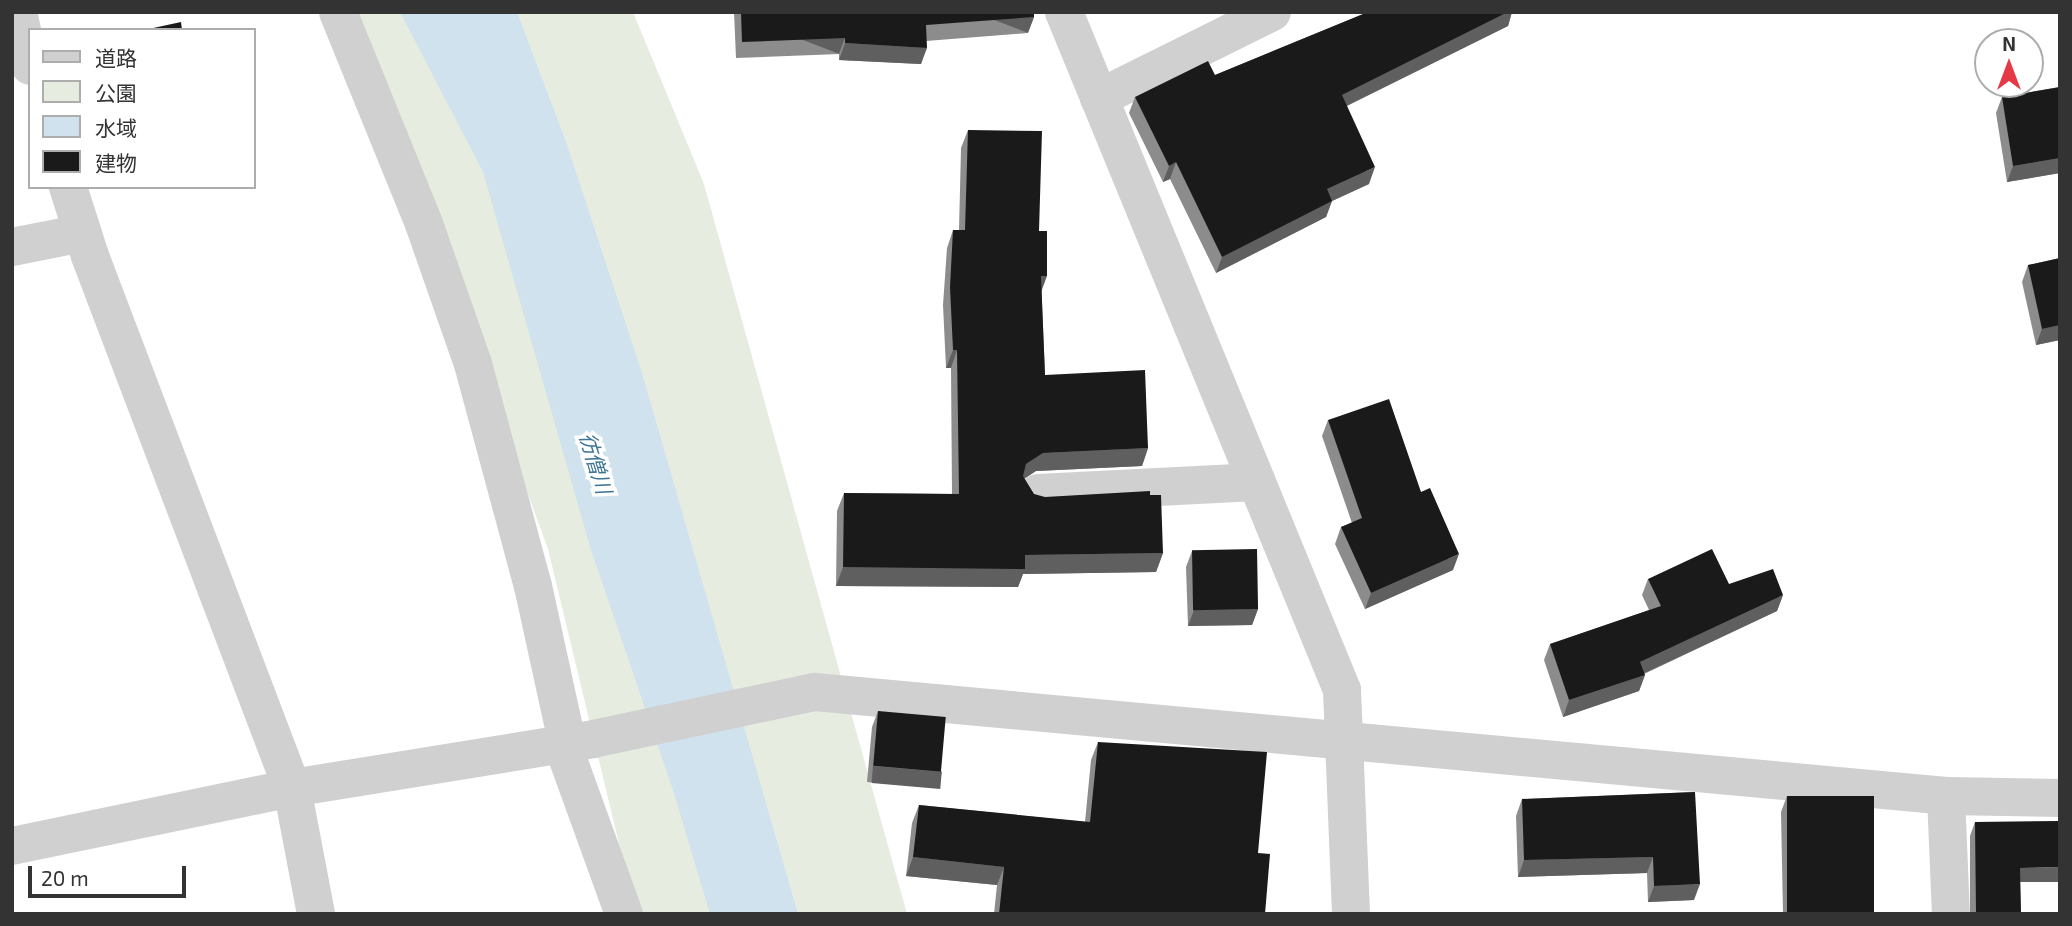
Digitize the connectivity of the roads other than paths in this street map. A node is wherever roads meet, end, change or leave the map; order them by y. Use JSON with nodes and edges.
{"nodes":[{"id":1,"x":18,"y":12,"type":"edge"},
{"id":2,"x":338,"y":12,"type":"edge"},
{"id":3,"x":1064,"y":12,"type":"edge"},
{"id":4,"x":1272,"y":12,"type":"edge"},
{"id":5,"x":28,"y":57,"type":"edge"},
{"id":6,"x":1099,"y":98,"type":"junction"},
{"id":7,"x":69,"y":189,"type":"edge"},
{"id":8,"x":83,"y":233,"type":"junction"},
{"id":9,"x":12,"y":247,"type":"edge"},
{"id":10,"x":1257,"y":482,"type":"junction"},
{"id":11,"x":1038,"y":493,"type":"edge"},
{"id":12,"x":580,"y":741,"type":"junction"},
{"id":13,"x":1345,"y":744,"type":"junction"},
{"id":14,"x":292,"y":788,"type":"junction"},
{"id":15,"x":1946,"y":796,"type":"junction"},
{"id":16,"x":2060,"y":798,"type":"edge"},
{"id":17,"x":12,"y":846,"type":"edge"},
{"id":18,"x":316,"y":914,"type":"edge"},
{"id":19,"x":624,"y":914,"type":"edge"},
{"id":20,"x":1351,"y":914,"type":"edge"},
{"id":21,"x":1951,"y":914,"type":"edge"}],
"edges":[{"from":1,"to":5,"type":"street"},
{"from":2,"to":12,"type":"street"},
{"from":3,"to":6,"type":"street"},
{"from":4,"to":6,"type":"street"},
{"from":6,"to":10,"type":"street"},
{"from":7,"to":8,"type":"street"},
{"from":8,"to":9,"type":"street"},
{"from":8,"to":14,"type":"street"},
{"from":10,"to":11,"type":"street"},
{"from":10,"to":13,"type":"street"},
{"from":12,"to":13,"type":"street"},
{"from":12,"to":14,"type":"street"},
{"from":12,"to":19,"type":"street"},
{"from":13,"to":15,"type":"street"},
{"from":13,"to":20,"type":"street"},
{"from":14,"to":17,"type":"street"},
{"from":14,"to":18,"type":"street"},
{"from":15,"to":16,"type":"street"},
{"from":15,"to":21,"type":"street"}]}
